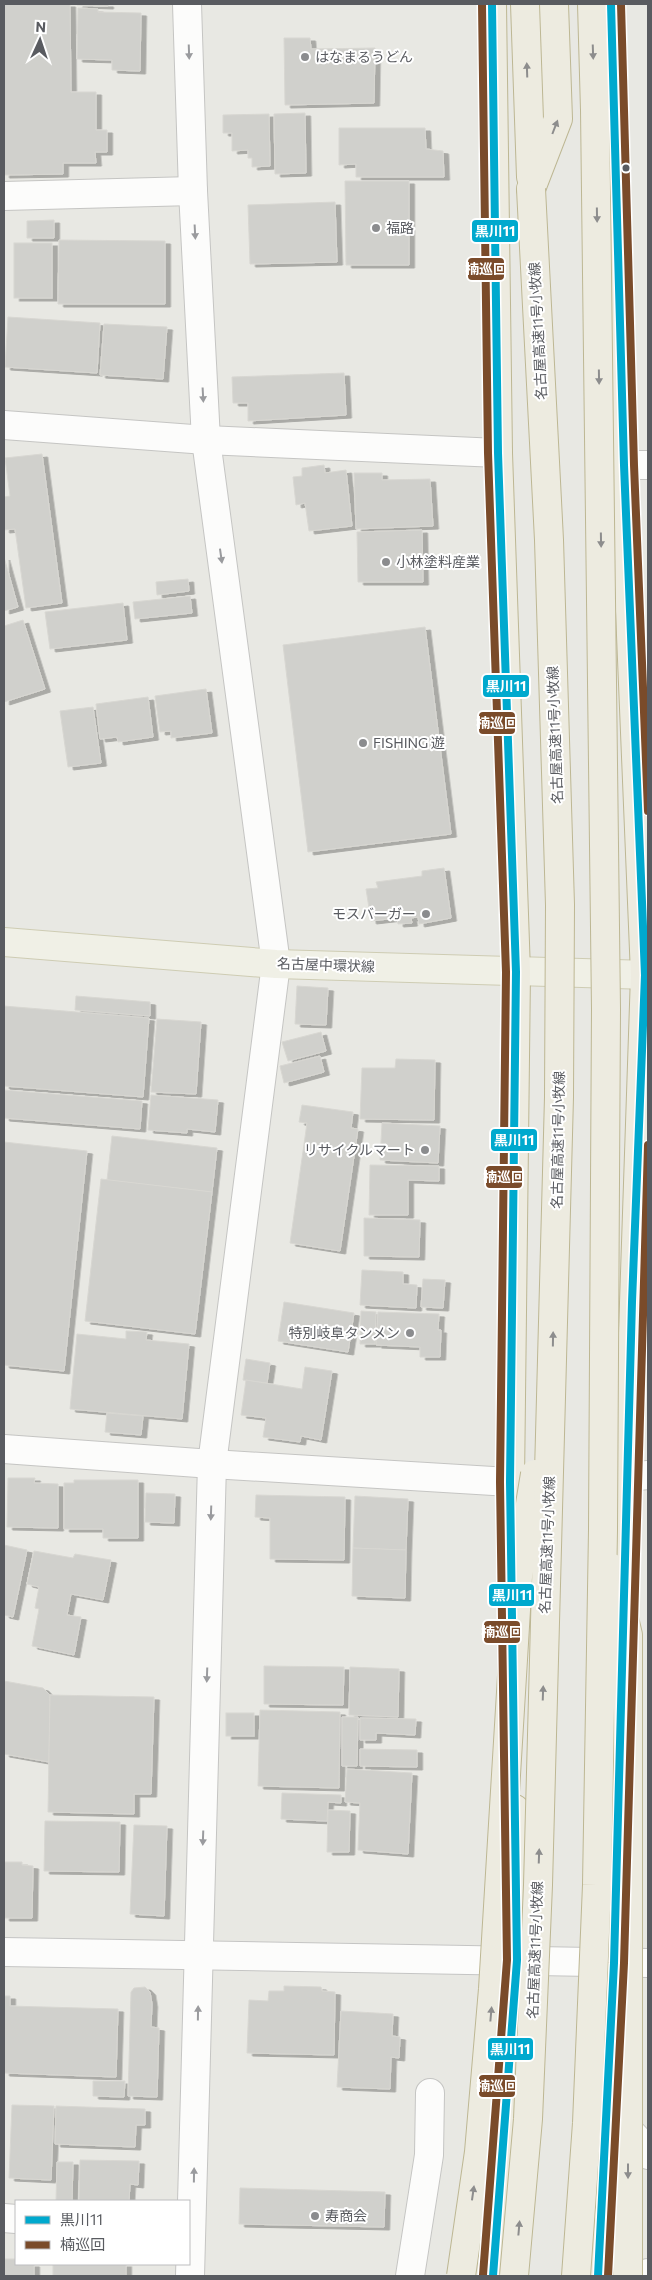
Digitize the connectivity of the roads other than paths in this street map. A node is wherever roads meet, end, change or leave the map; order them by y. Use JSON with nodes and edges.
{"nodes":[{"id":1,"x":188,"y":4,"type":"edge"},
{"id":2,"x":492,"y":4,"type":"edge"},
{"id":3,"x":525,"y":4,"type":"edge"},
{"id":4,"x":554,"y":4,"type":"edge"},
{"id":5,"x":592,"y":4,"type":"edge"},
{"id":6,"x":611,"y":4,"type":"edge"},
{"id":7,"x":531,"y":189,"type":"junction"},
{"id":8,"x":193,"y":191,"type":"junction"},
{"id":9,"x":4,"y":196,"type":"edge"},
{"id":10,"x":4,"y":425,"type":"edge"},
{"id":11,"x":206,"y":440,"type":"junction"},
{"id":12,"x":498,"y":453,"type":"junction"},
{"id":13,"x":636,"y":465,"type":"edge"},
{"id":14,"x":4,"y":942,"type":"edge"},
{"id":15,"x":276,"y":964,"type":"junction"},
{"id":16,"x":516,"y":972,"type":"junction"},
{"id":17,"x":647,"y":975,"type":"edge"},
{"id":18,"x":552,"y":1370,"type":"junction"},
{"id":19,"x":4,"y":1449,"type":"edge"},
{"id":20,"x":212,"y":1464,"type":"junction"},
{"id":21,"x":638,"y":1476,"type":"edge"},
{"id":22,"x":510,"y":1482,"type":"junction"},
{"id":23,"x":603,"y":1530,"type":"junction"},
{"id":24,"x":4,"y":1952,"type":"edge"},
{"id":25,"x":199,"y":1956,"type":"junction"},
{"id":26,"x":517,"y":1960,"type":"junction"},
{"id":27,"x":614,"y":1963,"type":"junction"},
{"id":28,"x":648,"y":1963,"type":"edge"},
{"id":29,"x":430,"y":2093,"type":"dead end"},
{"id":30,"x":606,"y":2107,"type":"junction"},
{"id":31,"x":648,"y":2155,"type":"edge"},
{"id":32,"x":191,"y":2224,"type":"edge"},
{"id":33,"x":190,"y":2276,"type":"edge"},
{"id":34,"x":410,"y":2276,"type":"edge"},
{"id":35,"x":461,"y":2276,"type":"edge"},
{"id":36,"x":493,"y":2276,"type":"edge"},
{"id":37,"x":514,"y":2276,"type":"edge"},
{"id":38,"x":576,"y":2276,"type":"edge"},
{"id":39,"x":598,"y":2276,"type":"edge"},
{"id":40,"x":628,"y":2276,"type":"edge"}],
"edges":[{"from":1,"to":8,"type":"street","one_way":true},
{"from":2,"to":12,"type":"highway"},
{"from":7,"to":3,"type":"highway","name":"名古屋高速11号小牧線","one_way":true},
{"from":7,"to":4,"type":"highway","one_way":true},
{"from":5,"to":23,"type":"highway","one_way":true,"bridge":true},
{"from":6,"to":13,"type":"highway"},
{"from":18,"to":7,"type":"highway","name":"名古屋高速11号小牧線","one_way":true,"bridge":true},
{"from":8,"to":9,"type":"street"},
{"from":8,"to":11,"type":"street","one_way":true},
{"from":10,"to":11,"type":"street"},
{"from":11,"to":12,"type":"street"},
{"from":11,"to":15,"type":"street","one_way":true},
{"from":12,"to":16,"type":"highway"},
{"from":13,"to":17,"type":"highway"},
{"from":14,"to":15,"type":"main road","name":"名古屋中環状線"},
{"from":15,"to":16,"type":"main road","name":"名古屋中環状線"},
{"from":15,"to":20,"type":"street"},
{"from":16,"to":17,"type":"main road","name":"名古屋中環状線"},
{"from":16,"to":22,"type":"highway"},
{"from":17,"to":21,"type":"highway"},
{"from":35,"to":18,"type":"highway","one_way":true,"bridge":true},
{"from":37,"to":18,"type":"highway","name":"名古屋高速11号小牧線","one_way":true,"bridge":true},
{"from":19,"to":20,"type":"street"},
{"from":20,"to":22,"type":"street"},
{"from":20,"to":25,"type":"street","one_way":true},
{"from":21,"to":27,"type":"highway"},
{"from":22,"to":26,"type":"highway"},
{"from":23,"to":38,"type":"highway","bridge":true},
{"from":23,"to":40,"type":"highway","one_way":true,"bridge":true},
{"from":24,"to":25,"type":"street"},
{"from":25,"to":26,"type":"street"},
{"from":32,"to":25,"type":"street","one_way":true},
{"from":26,"to":27,"type":"street"},
{"from":26,"to":36,"type":"highway"},
{"from":27,"to":28,"type":"street"},
{"from":27,"to":30,"type":"highway"},
{"from":29,"to":34,"type":"street"},
{"from":30,"to":31,"type":"street"},
{"from":30,"to":39,"type":"highway"},
{"from":32,"to":33,"type":"street"}]}
